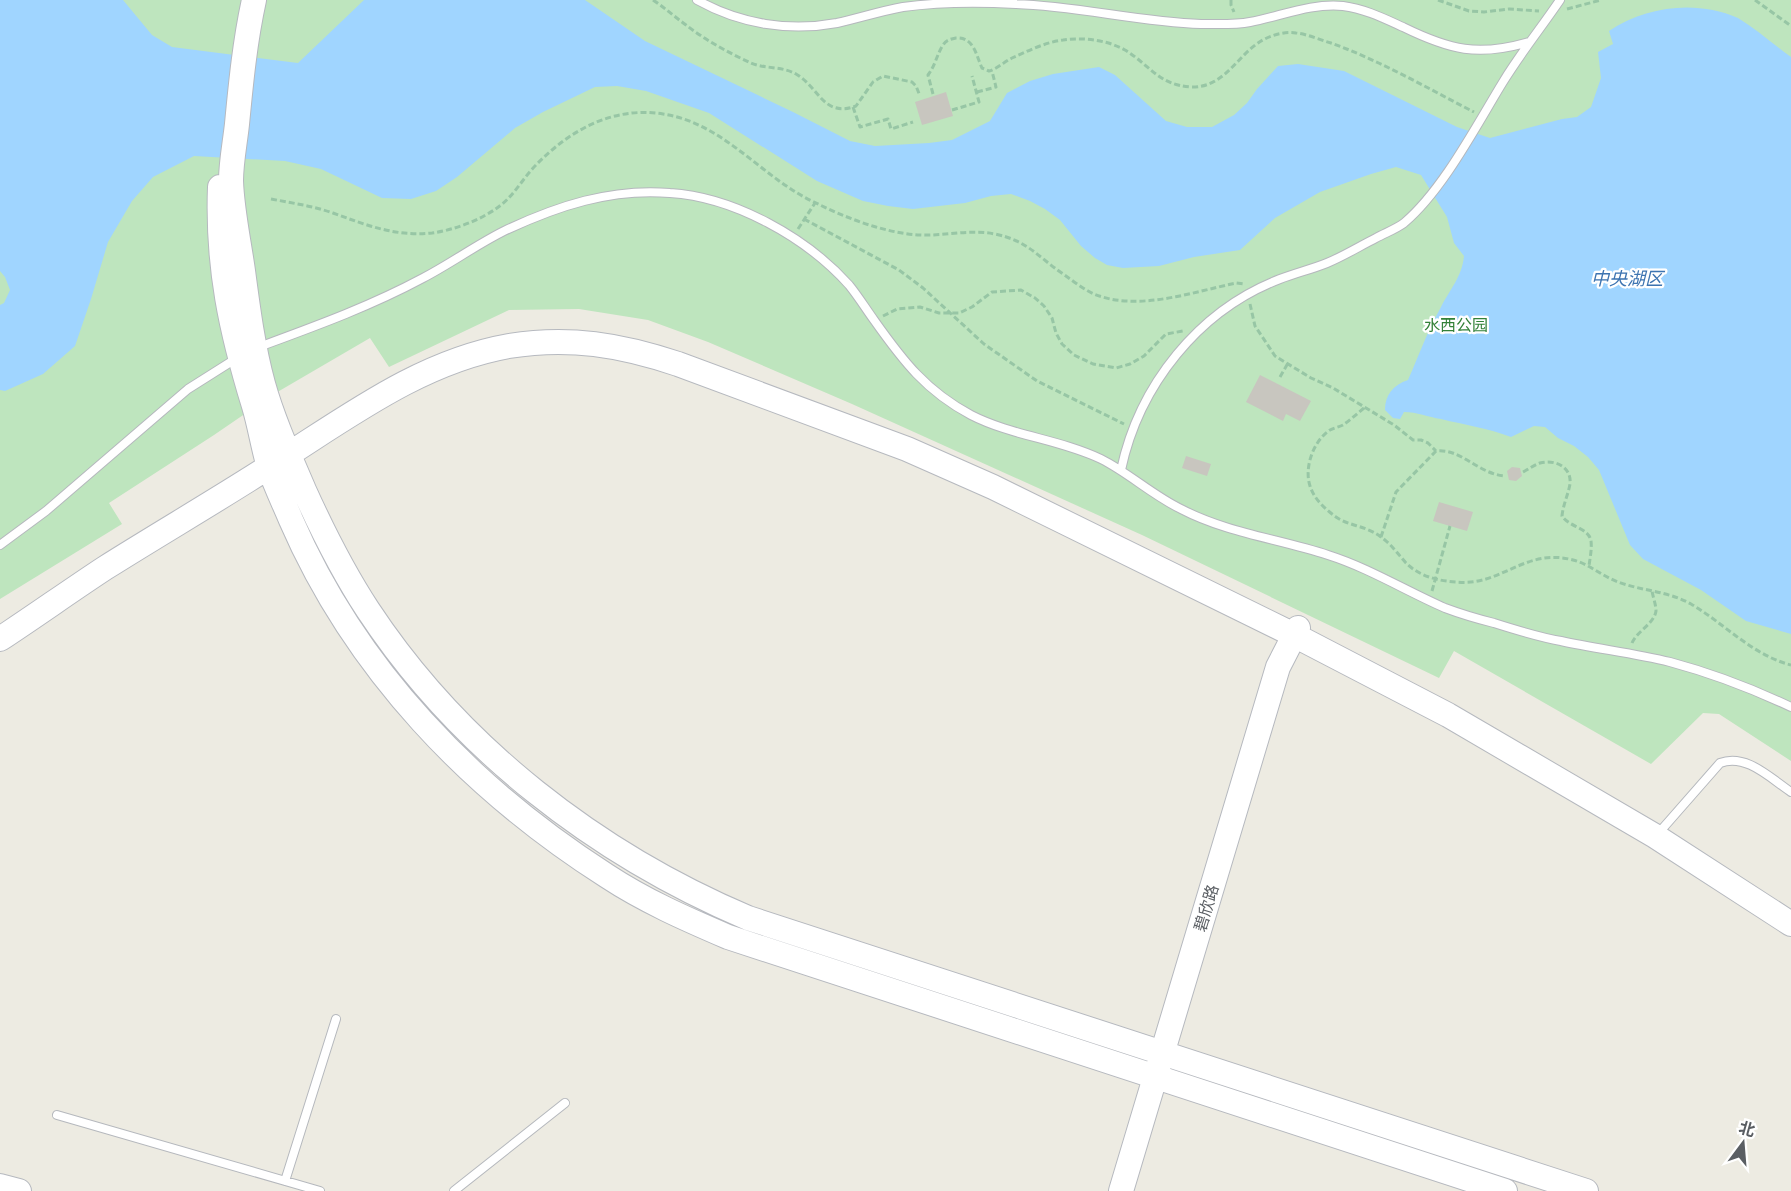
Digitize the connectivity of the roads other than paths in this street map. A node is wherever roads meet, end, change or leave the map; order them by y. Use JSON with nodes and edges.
{"nodes":[{"id":1,"x":241,"y":0,"type":"edge"},
{"id":2,"x":254,"y":0,"type":"edge"},
{"id":3,"x":697,"y":0,"type":"edge"},
{"id":4,"x":1560,"y":0,"type":"edge"},
{"id":5,"x":241,"y":33,"type":"junction"},
{"id":6,"x":1529,"y":42,"type":"junction"},
{"id":7,"x":247,"y":353,"type":"junction"},
{"id":8,"x":278,"y":456,"type":"junction"},
{"id":9,"x":1121,"y":470,"type":"junction"},
{"id":10,"x":0,"y":545,"type":"edge"},
{"id":11,"x":0,"y":629,"type":"edge"},
{"id":12,"x":1300,"y":634,"type":"junction"},
{"id":13,"x":0,"y":639,"type":"edge"},
{"id":14,"x":1791,"y":707,"type":"edge"},
{"id":15,"x":1791,"y":792,"type":"edge"},
{"id":16,"x":1658,"y":833,"type":"junction"},
{"id":17,"x":1791,"y":915,"type":"edge"},
{"id":18,"x":1791,"y":924,"type":"edge"},
{"id":19,"x":336,"y":1019,"type":"dead end"},
{"id":20,"x":1168,"y":1054,"type":"junction"},
{"id":21,"x":1160,"y":1079,"type":"junction"},
{"id":22,"x":565,"y":1103,"type":"dead end"},
{"id":23,"x":57,"y":1115,"type":"dead end"},
{"id":24,"x":285,"y":1181,"type":"junction"},
{"id":25,"x":0,"y":1186,"type":"edge"},
{"id":26,"x":18,"y":1191,"type":"edge"},
{"id":27,"x":320,"y":1191,"type":"edge"},
{"id":28,"x":454,"y":1191,"type":"edge"},
{"id":29,"x":1120,"y":1191,"type":"edge"},
{"id":30,"x":1134,"y":1191,"type":"edge"},
{"id":31,"x":1505,"y":1191,"type":"edge"},
{"id":32,"x":1586,"y":1191,"type":"edge"}],
"edges":[{"from":1,"to":5,"type":"main road"},
{"from":2,"to":5,"type":"main road"},
{"from":3,"to":6,"type":"lane"},
{"from":4,"to":6,"type":"lane"},
{"from":5,"to":7,"type":"main road"},
{"from":6,"to":9,"type":"lane"},
{"from":7,"to":8,"type":"main road"},
{"from":7,"to":9,"type":"lane"},
{"from":7,"to":10,"type":"lane"},
{"from":8,"to":11,"type":"main road"},
{"from":8,"to":12,"type":"main road"},
{"from":8,"to":13,"type":"main road"},
{"from":8,"to":20,"type":"main road"},
{"from":8,"to":21,"type":"main road"},
{"from":9,"to":14,"type":"lane"},
{"from":12,"to":16,"type":"main road"},
{"from":12,"to":20,"type":"main road","name":"碧欣路"},
{"from":15,"to":16,"type":"lane"},
{"from":16,"to":17,"type":"main road"},
{"from":16,"to":18,"type":"main road"},
{"from":19,"to":24,"type":"lane"},
{"from":20,"to":21,"type":"main road","name":"碧欣路"},
{"from":20,"to":32,"type":"main road"},
{"from":21,"to":29,"type":"main road","name":"碧欣路"},
{"from":21,"to":30,"type":"main road","name":"碧欣路"},
{"from":21,"to":31,"type":"main road"},
{"from":22,"to":28,"type":"lane"},
{"from":23,"to":24,"type":"lane"},
{"from":24,"to":27,"type":"lane"},
{"from":25,"to":26,"type":"main road"}]}
